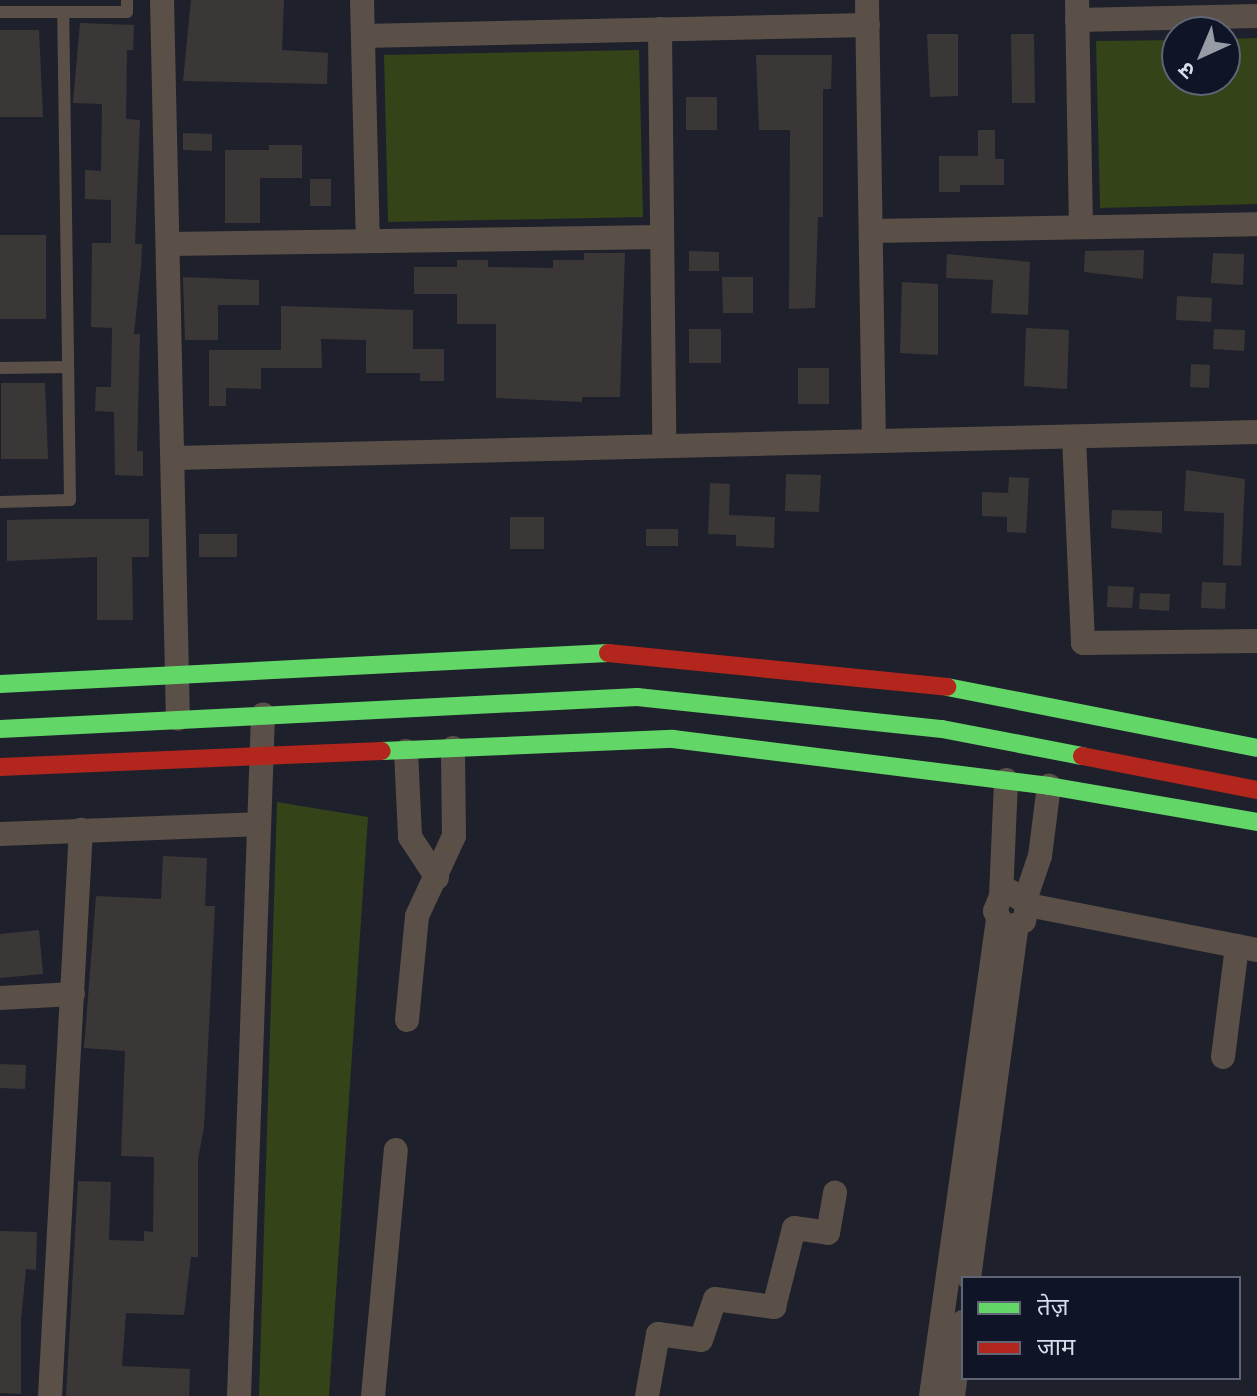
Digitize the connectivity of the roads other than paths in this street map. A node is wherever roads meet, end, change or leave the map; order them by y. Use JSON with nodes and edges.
{"nodes":[{"id":1,"x":127,"y":0,"type":"edge"},
{"id":2,"x":162,"y":0,"type":"edge"},
{"id":3,"x":362,"y":0,"type":"edge"},
{"id":4,"x":867,"y":0,"type":"edge"},
{"id":5,"x":1077,"y":10,"type":"edge"},
{"id":6,"x":0,"y":12,"type":"edge"},
{"id":7,"x":63,"y":12,"type":"junction"},
{"id":8,"x":1257,"y":16,"type":"edge"},
{"id":9,"x":868,"y":25,"type":"junction"},
{"id":10,"x":660,"y":29,"type":"junction"},
{"id":11,"x":363,"y":36,"type":"junction"},
{"id":12,"x":1257,"y":224,"type":"edge"},
{"id":13,"x":1081,"y":227,"type":"junction"},
{"id":14,"x":871,"y":231,"type":"junction"},
{"id":15,"x":662,"y":237,"type":"junction"},
{"id":16,"x":368,"y":241,"type":"junction"},
{"id":17,"x":169,"y":244,"type":"junction"},
{"id":18,"x":68,"y":367,"type":"junction"},
{"id":19,"x":0,"y":368,"type":"edge"},
{"id":20,"x":1257,"y":432,"type":"edge"},
{"id":21,"x":1074,"y":437,"type":"junction"},
{"id":22,"x":874,"y":441,"type":"junction"},
{"id":23,"x":664,"y":444,"type":"junction"},
{"id":24,"x":175,"y":458,"type":"junction"},
{"id":25,"x":0,"y":502,"type":"edge"},
{"id":26,"x":1257,"y":641,"type":"edge"},
{"id":27,"x":177,"y":675,"type":"junction"},
{"id":28,"x":0,"y":684,"type":"edge"},
{"id":29,"x":263,"y":714,"type":"junction"},
{"id":30,"x":178,"y":719,"type":"junction"},
{"id":31,"x":0,"y":729,"type":"edge"},
{"id":32,"x":453,"y":748,"type":"junction"},
{"id":33,"x":1257,"y":748,"type":"edge"},
{"id":34,"x":406,"y":751,"type":"junction"},
{"id":35,"x":261,"y":757,"type":"junction"},
{"id":36,"x":0,"y":767,"type":"edge"},
{"id":37,"x":1006,"y":780,"type":"junction"},
{"id":38,"x":1049,"y":786,"type":"junction"},
{"id":39,"x":1257,"y":790,"type":"edge"},
{"id":40,"x":1257,"y":822,"type":"edge"},
{"id":41,"x":258,"y":824,"type":"junction"},
{"id":42,"x":81,"y":830,"type":"junction"},
{"id":43,"x":0,"y":834,"type":"edge"},
{"id":44,"x":437,"y":878,"type":"junction"},
{"id":45,"x":1014,"y":909,"type":"junction"},
{"id":46,"x":1247,"y":948,"type":"edge"},
{"id":47,"x":73,"y":994,"type":"junction"},
{"id":48,"x":0,"y":998,"type":"edge"},
{"id":49,"x":407,"y":1020,"type":"dead end"},
{"id":50,"x":1223,"y":1057,"type":"dead end"},
{"id":51,"x":396,"y":1150,"type":"dead end"},
{"id":52,"x":835,"y":1193,"type":"dead end"},
{"id":53,"x":969,"y":1276,"type":"edge"},
{"id":54,"x":961,"y":1337,"type":"edge"},
{"id":55,"x":50,"y":1396,"type":"edge"},
{"id":56,"x":239,"y":1396,"type":"edge"},
{"id":57,"x":373,"y":1396,"type":"edge"},
{"id":58,"x":647,"y":1396,"type":"edge"},
{"id":59,"x":931,"y":1396,"type":"edge"},
{"id":60,"x":953,"y":1396,"type":"edge"}],
"edges":[{"from":1,"to":7,"type":"lane"},
{"from":2,"to":17,"type":"street"},
{"from":3,"to":11,"type":"street"},
{"from":4,"to":9,"type":"street"},
{"from":5,"to":8,"type":"street"},
{"from":5,"to":13,"type":"street"},
{"from":6,"to":7,"type":"lane"},
{"from":7,"to":18,"type":"lane"},
{"from":9,"to":10,"type":"street"},
{"from":9,"to":14,"type":"street"},
{"from":10,"to":11,"type":"street"},
{"from":10,"to":15,"type":"street"},
{"from":11,"to":16,"type":"street"},
{"from":12,"to":13,"type":"street"},
{"from":13,"to":14,"type":"street"},
{"from":14,"to":22,"type":"street"},
{"from":15,"to":16,"type":"street"},
{"from":15,"to":23,"type":"street"},
{"from":16,"to":17,"type":"street"},
{"from":17,"to":24,"type":"street"},
{"from":18,"to":19,"type":"lane"},
{"from":18,"to":25,"type":"lane"},
{"from":20,"to":21,"type":"street"},
{"from":21,"to":22,"type":"street"},
{"from":21,"to":26,"type":"street"},
{"from":22,"to":23,"type":"street"},
{"from":23,"to":24,"type":"street"},
{"from":24,"to":27,"type":"street"},
{"from":27,"to":28,"type":"street"},
{"from":27,"to":30,"type":"street"},
{"from":27,"to":33,"type":"street"},
{"from":29,"to":30,"type":"street"},
{"from":29,"to":35,"type":"street"},
{"from":29,"to":39,"type":"street"},
{"from":30,"to":31,"type":"street"},
{"from":32,"to":34,"type":"street"},
{"from":32,"to":37,"type":"street"},
{"from":32,"to":44,"type":"street"},
{"from":34,"to":35,"type":"street"},
{"from":34,"to":44,"type":"street"},
{"from":35,"to":36,"type":"street"},
{"from":35,"to":41,"type":"street"},
{"from":37,"to":38,"type":"street"},
{"from":37,"to":45,"type":"street"},
{"from":38,"to":40,"type":"street"},
{"from":38,"to":45,"type":"street"},
{"from":41,"to":42,"type":"street"},
{"from":41,"to":56,"type":"street"},
{"from":42,"to":43,"type":"street"},
{"from":42,"to":47,"type":"street"},
{"from":44,"to":49,"type":"street"},
{"from":45,"to":46,"type":"street"},
{"from":45,"to":53,"type":"street"},
{"from":45,"to":59,"type":"street"},
{"from":46,"to":50,"type":"street"},
{"from":47,"to":48,"type":"street"},
{"from":47,"to":55,"type":"street"},
{"from":51,"to":57,"type":"street"},
{"from":52,"to":58,"type":"street"},
{"from":54,"to":60,"type":"street"}]}
